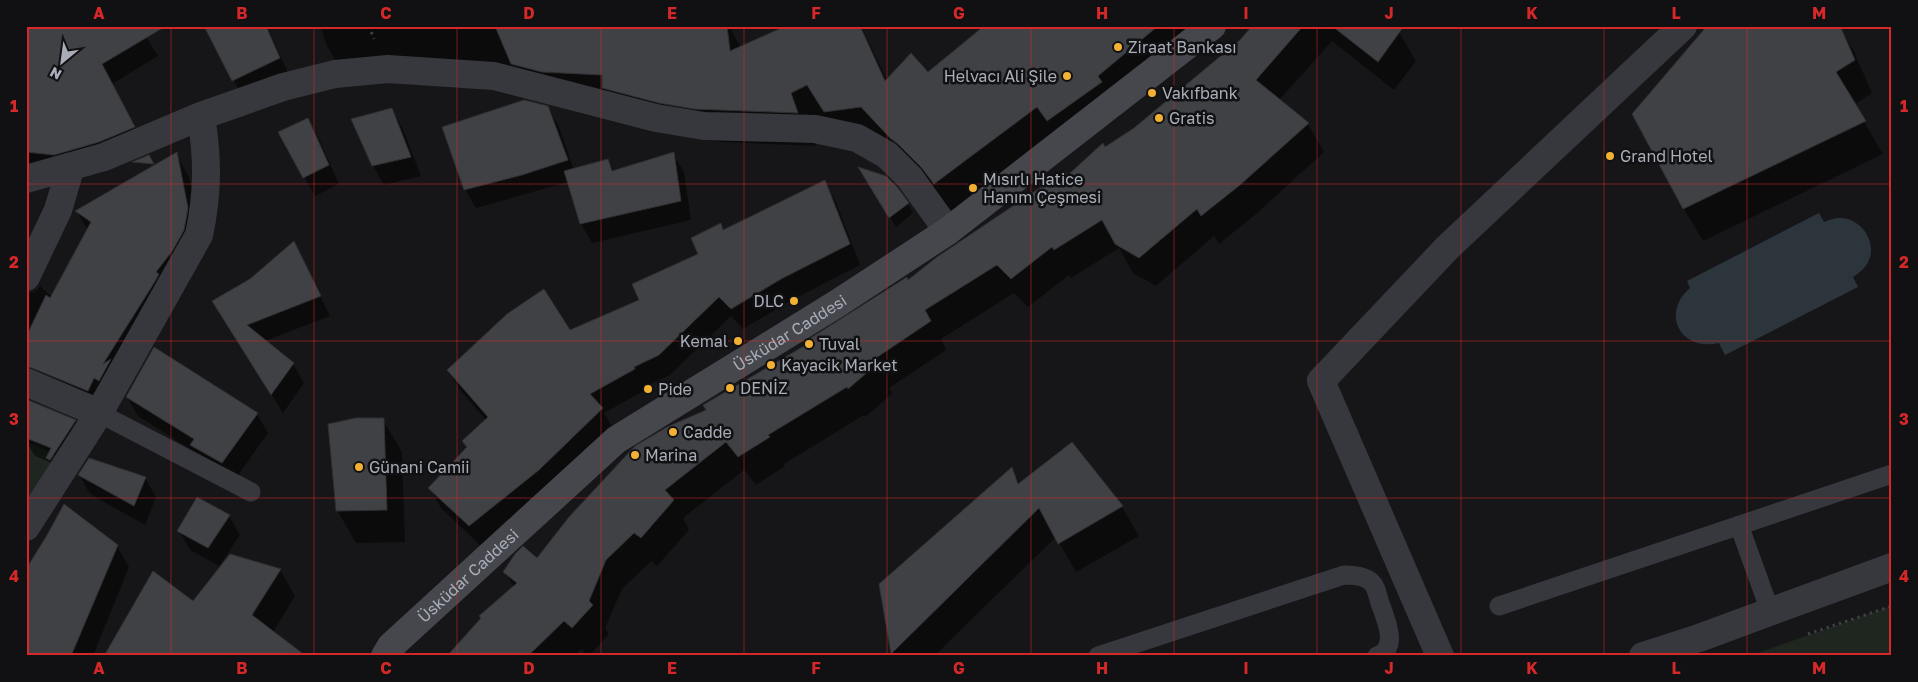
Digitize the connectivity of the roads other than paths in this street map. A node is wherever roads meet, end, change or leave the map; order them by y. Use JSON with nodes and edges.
{"nodes":[{"id":1,"x":1212,"y":26,"type":"edge"},
{"id":2,"x":1683,"y":26,"type":"edge"},
{"id":3,"x":201,"y":116,"type":"junction"},
{"id":4,"x":71,"y":166,"type":"junction"},
{"id":5,"x":26,"y":179,"type":"edge"},
{"id":6,"x":948,"y":231,"type":"junction"},
{"id":7,"x":26,"y":277,"type":"edge"},
{"id":8,"x":26,"y":382,"type":"edge"},
{"id":9,"x":99,"y":413,"type":"junction"},
{"id":10,"x":1892,"y":474,"type":"edge"},
{"id":11,"x":251,"y":492,"type":"dead end"},
{"id":12,"x":1739,"y":525,"type":"junction"},
{"id":13,"x":26,"y":527,"type":"edge"},
{"id":14,"x":1892,"y":566,"type":"edge"},
{"id":15,"x":1499,"y":606,"type":"dead end"},
{"id":16,"x":1770,"y":611,"type":"junction"},
{"id":17,"x":385,"y":656,"type":"edge"},
{"id":18,"x":1098,"y":656,"type":"edge"},
{"id":19,"x":1377,"y":656,"type":"edge"},
{"id":20,"x":1440,"y":656,"type":"edge"},
{"id":21,"x":1643,"y":656,"type":"edge"}],
"edges":[{"from":1,"to":6,"type":"main road","name":"Üsküdar Caddesi"},
{"from":2,"to":20,"type":"street"},
{"from":3,"to":4,"type":"street"},
{"from":3,"to":6,"type":"street"},
{"from":3,"to":9,"type":"street"},
{"from":4,"to":5,"type":"street"},
{"from":4,"to":7,"type":"street"},
{"from":6,"to":17,"type":"main road","name":"Üsküdar Caddesi"},
{"from":8,"to":9,"type":"street"},
{"from":9,"to":11,"type":"lane"},
{"from":9,"to":13,"type":"street"},
{"from":10,"to":12,"type":"lane"},
{"from":12,"to":15,"type":"lane"},
{"from":12,"to":16,"type":"lane"},
{"from":14,"to":16,"type":"street"},
{"from":16,"to":21,"type":"street"},
{"from":18,"to":19,"type":"lane"}]}
